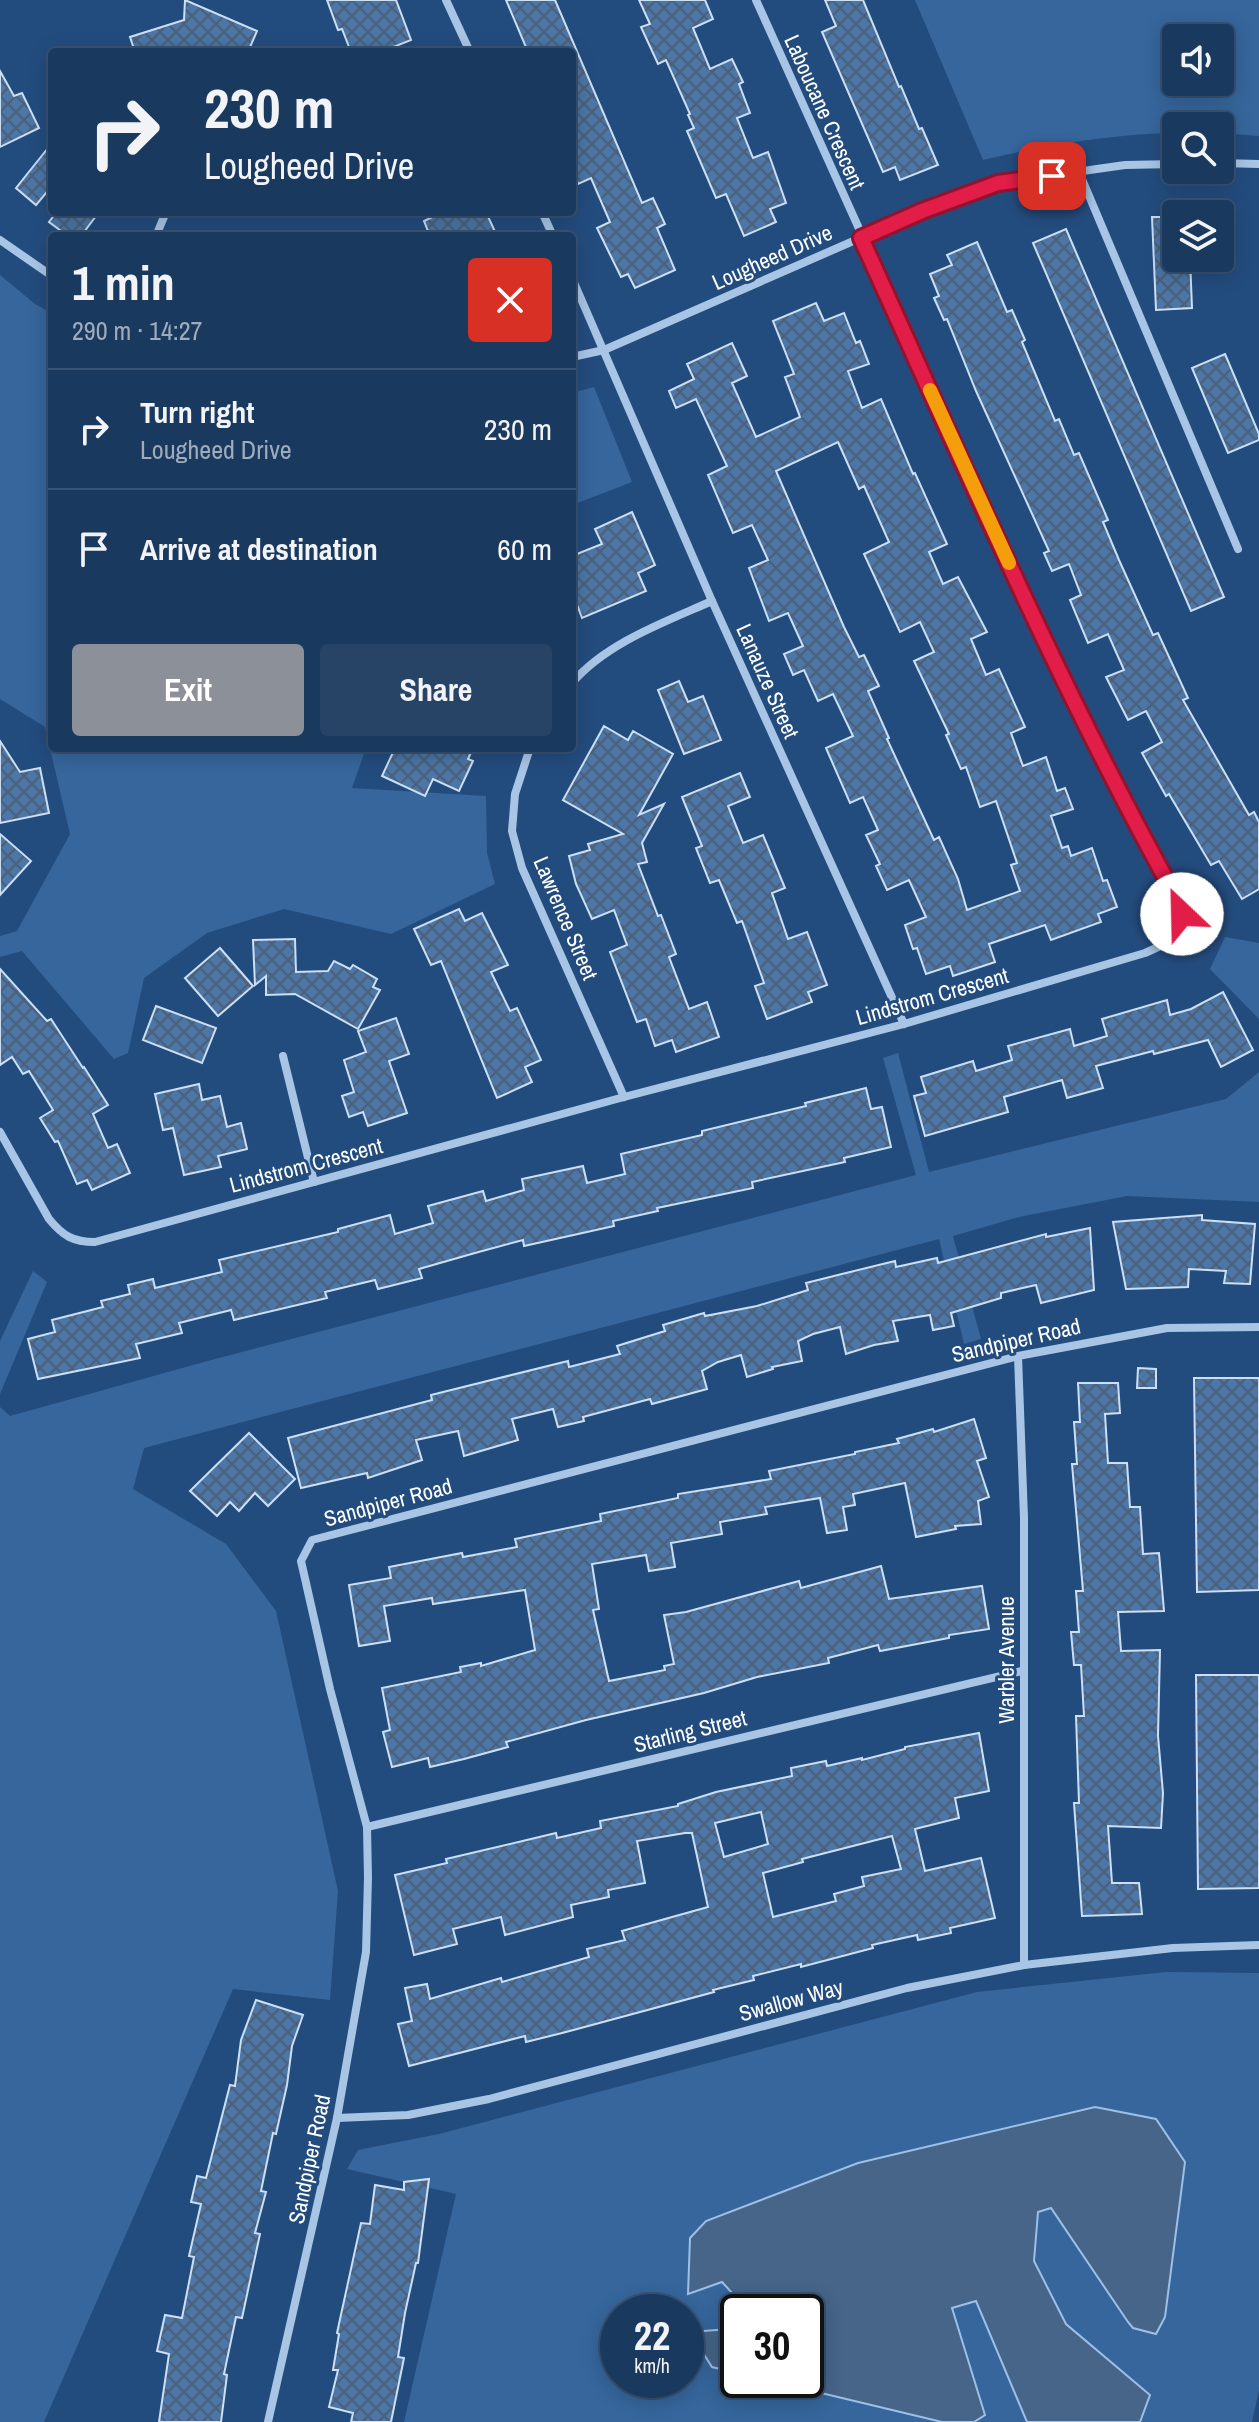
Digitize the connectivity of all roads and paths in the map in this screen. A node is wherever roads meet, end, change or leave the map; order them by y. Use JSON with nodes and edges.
{"nodes":[{"id":1,"x":446,"y":0,"type":"edge"},
{"id":2,"x":756,"y":0,"type":"edge"},
{"id":3,"x":468,"y":48,"type":"edge"},
{"id":4,"x":1234,"y":163,"type":"edge"},
{"id":5,"x":1162,"y":164,"type":"edge"},
{"id":6,"x":1259,"y":164,"type":"edge"},
{"id":7,"x":1079,"y":172,"type":"junction"},
{"id":8,"x":861,"y":238,"type":"junction"},
{"id":9,"x":0,"y":240,"type":"edge"},
{"id":10,"x":48,"y":273,"type":"edge"},
{"id":11,"x":576,"y":287,"type":"edge"},
{"id":12,"x":604,"y":350,"type":"junction"},
{"id":13,"x":576,"y":356,"type":"edge"},
{"id":14,"x":1238,"y":549,"type":"dead end"},
{"id":15,"x":712,"y":601,"type":"junction"},
{"id":16,"x":576,"y":678,"type":"edge"},
{"id":17,"x":529,"y":752,"type":"edge"},
{"id":18,"x":904,"y":1024,"type":"junction"},
{"id":19,"x":283,"y":1056,"type":"dead end"},
{"id":20,"x":624,"y":1097,"type":"junction"},
{"id":21,"x":0,"y":1132,"type":"edge"},
{"id":22,"x":314,"y":1182,"type":"junction"},
{"id":23,"x":1259,"y":1327,"type":"edge"},
{"id":24,"x":1018,"y":1356,"type":"junction"},
{"id":25,"x":1022,"y":1671,"type":"junction"},
{"id":26,"x":367,"y":1827,"type":"junction"},
{"id":27,"x":1259,"y":1945,"type":"edge"},
{"id":28,"x":1024,"y":1965,"type":"junction"},
{"id":29,"x":337,"y":2118,"type":"junction"},
{"id":30,"x":268,"y":2422,"type":"edge"}],
"edges":[{"from":1,"to":3,"type":"street"},
{"from":2,"to":8,"type":"street","name":"Laboucane Crescent"},
{"from":4,"to":6,"type":"street"},
{"from":5,"to":7,"type":"street","name":"Lougheed Drive"},
{"from":7,"to":8,"type":"street","name":"Lougheed Drive"},
{"from":7,"to":14,"type":"street"},
{"from":8,"to":12,"type":"street","name":"Lougheed Drive"},
{"from":8,"to":18,"type":"street","name":"Lindstrom Crescent"},
{"from":9,"to":10,"type":"street"},
{"from":11,"to":12,"type":"street","name":"Lanauze Street"},
{"from":12,"to":13,"type":"street","name":"Lougheed Drive"},
{"from":12,"to":15,"type":"street","name":"Lanauze Street"},
{"from":15,"to":16,"type":"street"},
{"from":15,"to":18,"type":"street","name":"Lanauze Street"},
{"from":17,"to":20,"type":"street","name":"Lawrence Street"},
{"from":18,"to":20,"type":"street","name":"Lindstrom Crescent"},
{"from":19,"to":22,"type":"street"},
{"from":20,"to":22,"type":"street","name":"Lindstrom Crescent"},
{"from":21,"to":22,"type":"street","name":"Lindstrom Crescent"},
{"from":23,"to":24,"type":"street","name":"Sandpiper Road"},
{"from":24,"to":25,"type":"street","name":"Warbler Avenue"},
{"from":24,"to":26,"type":"street","name":"Sandpiper Road"},
{"from":25,"to":26,"type":"street","name":"Starling Street"},
{"from":25,"to":28,"type":"street","name":"Warbler Avenue"},
{"from":26,"to":29,"type":"street","name":"Sandpiper Road"},
{"from":27,"to":28,"type":"street","name":"Swallow Way"},
{"from":28,"to":29,"type":"street","name":"Swallow Way"},
{"from":29,"to":30,"type":"street","name":"Sandpiper Road"}]}
